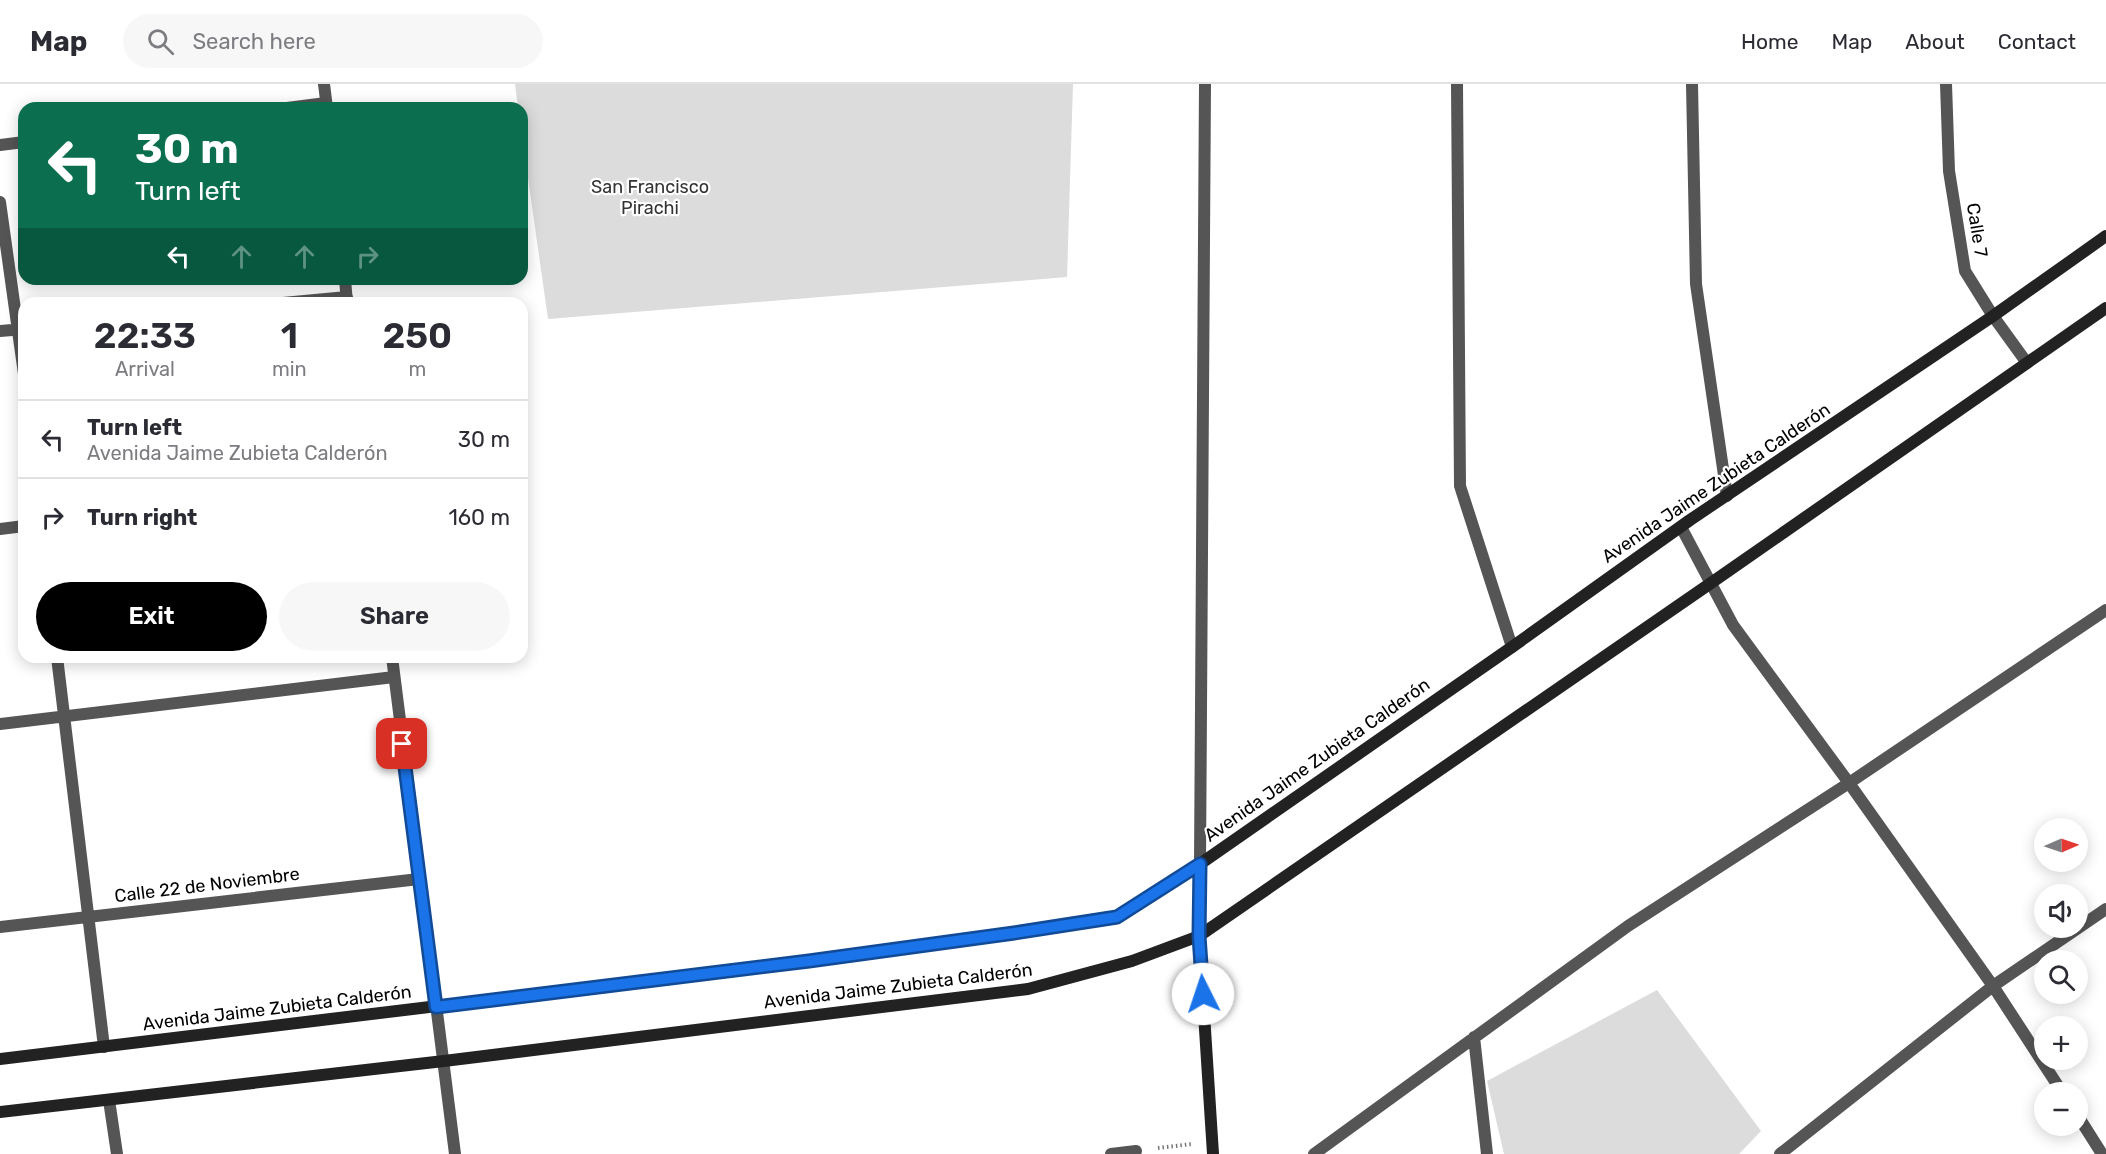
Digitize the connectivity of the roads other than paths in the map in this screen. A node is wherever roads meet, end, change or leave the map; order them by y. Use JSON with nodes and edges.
{"nodes":[{"id":1,"x":324,"y":84,"type":"edge"},
{"id":2,"x":1205,"y":84,"type":"edge"},
{"id":3,"x":1457,"y":84,"type":"edge"},
{"id":4,"x":1692,"y":84,"type":"edge"},
{"id":5,"x":1946,"y":84,"type":"edge"},
{"id":6,"x":327,"y":102,"type":"edge"},
{"id":7,"x":18,"y":143,"type":"edge"},
{"id":8,"x":0,"y":145,"type":"edge"},
{"id":9,"x":0,"y":202,"type":"edge"},
{"id":10,"x":2106,"y":236,"type":"edge"},
{"id":11,"x":2106,"y":308,"type":"edge"},
{"id":12,"x":18,"y":311,"type":"edge"},
{"id":13,"x":1993,"y":316,"type":"junction"},
{"id":14,"x":18,"y":329,"type":"edge"},
{"id":15,"x":0,"y":331,"type":"edge"},
{"id":16,"x":2026,"y":363,"type":"junction"},
{"id":17,"x":1726,"y":496,"type":"junction"},
{"id":18,"x":18,"y":527,"type":"edge"},
{"id":19,"x":1681,"y":527,"type":"junction"},
{"id":20,"x":0,"y":529,"type":"edge"},
{"id":21,"x":1711,"y":583,"type":"junction"},
{"id":22,"x":2106,"y":610,"type":"edge"},
{"id":23,"x":1512,"y":647,"type":"junction"},
{"id":24,"x":58,"y":663,"type":"edge"},
{"id":25,"x":393,"y":663,"type":"edge"},
{"id":26,"x":394,"y":677,"type":"junction"},
{"id":27,"x":64,"y":717,"type":"junction"},
{"id":28,"x":0,"y":724,"type":"edge"},
{"id":29,"x":1849,"y":783,"type":"junction"},
{"id":30,"x":1200,"y":864,"type":"junction"},
{"id":31,"x":419,"y":879,"type":"junction"},
{"id":32,"x":2106,"y":909,"type":"edge"},
{"id":33,"x":87,"y":917,"type":"junction"},
{"id":34,"x":0,"y":927,"type":"edge"},
{"id":35,"x":1199,"y":936,"type":"junction"},
{"id":36,"x":1993,"y":986,"type":"junction"},
{"id":37,"x":436,"y":1007,"type":"junction"},
{"id":38,"x":1474,"y":1037,"type":"junction"},
{"id":39,"x":104,"y":1047,"type":"junction"},
{"id":40,"x":0,"y":1059,"type":"edge"},
{"id":41,"x":444,"y":1061,"type":"junction"},
{"id":42,"x":2055,"y":1082,"type":"edge"},
{"id":43,"x":109,"y":1100,"type":"junction"},
{"id":44,"x":0,"y":1112,"type":"edge"},
{"id":45,"x":2088,"y":1132,"type":"edge"},
{"id":46,"x":1213,"y":1148,"type":"edge"},
{"id":47,"x":1136,"y":1151,"type":"road end"},
{"id":48,"x":1788,"y":1152,"type":"edge"},
{"id":49,"x":117,"y":1154,"type":"edge"},
{"id":50,"x":455,"y":1154,"type":"edge"},
{"id":51,"x":1111,"y":1154,"type":"edge"},
{"id":52,"x":1314,"y":1154,"type":"edge"},
{"id":53,"x":1487,"y":1154,"type":"edge"},
{"id":54,"x":2102,"y":1154,"type":"edge"}],
"edges":[{"from":1,"to":6,"type":"street"},
{"from":2,"to":30,"type":"street"},
{"from":3,"to":23,"type":"street"},
{"from":4,"to":17,"type":"street"},
{"from":5,"to":13,"type":"street","name":"Calle 7"},
{"from":7,"to":8,"type":"street"},
{"from":9,"to":12,"type":"street"},
{"from":10,"to":13,"type":"street","name":"Avenida Jaime Zubieta Calderón"},
{"from":11,"to":16,"type":"street","name":"Avenida Jaime Zubieta Calderón"},
{"from":13,"to":16,"type":"street","name":"Calle 7"},
{"from":13,"to":17,"type":"street","name":"Avenida Jaime Zubieta Calderón"},
{"from":14,"to":15,"type":"street"},
{"from":16,"to":21,"type":"street","name":"Avenida Jaime Zubieta Calderón"},
{"from":17,"to":19,"type":"street","name":"Avenida Jaime Zubieta Calderón"},
{"from":18,"to":20,"type":"street"},
{"from":19,"to":21,"type":"street"},
{"from":19,"to":23,"type":"street","name":"Avenida Jaime Zubieta Calderón"},
{"from":21,"to":29,"type":"street"},
{"from":21,"to":35,"type":"street","name":"Avenida Jaime Zubieta Calderón"},
{"from":22,"to":29,"type":"street"},
{"from":23,"to":30,"type":"street","name":"Avenida Jaime Zubieta Calderón"},
{"from":24,"to":27,"type":"street"},
{"from":25,"to":26,"type":"street"},
{"from":26,"to":27,"type":"street"},
{"from":26,"to":31,"type":"street"},
{"from":27,"to":28,"type":"street"},
{"from":27,"to":33,"type":"street"},
{"from":29,"to":36,"type":"street"},
{"from":29,"to":38,"type":"street"},
{"from":30,"to":35,"type":"street"},
{"from":30,"to":37,"type":"street","name":"Avenida Jaime Zubieta Calderón"},
{"from":31,"to":33,"type":"street","name":"Calle 22 de Noviembre"},
{"from":31,"to":37,"type":"street"},
{"from":32,"to":36,"type":"street"},
{"from":33,"to":34,"type":"street","name":"Calle 22 de Noviembre"},
{"from":33,"to":39,"type":"street"},
{"from":35,"to":41,"type":"street","name":"Avenida Jaime Zubieta Calderón"},
{"from":35,"to":46,"type":"street"},
{"from":36,"to":42,"type":"street"},
{"from":36,"to":48,"type":"street"},
{"from":37,"to":39,"type":"street","name":"Avenida Jaime Zubieta Calderón"},
{"from":37,"to":41,"type":"street"},
{"from":38,"to":52,"type":"street"},
{"from":38,"to":53,"type":"street"},
{"from":39,"to":40,"type":"street","name":"Avenida Jaime Zubieta Calderón"},
{"from":41,"to":43,"type":"street","name":"Avenida Jaime Zubieta Calderón"},
{"from":41,"to":50,"type":"street"},
{"from":43,"to":44,"type":"street","name":"Avenida Jaime Zubieta Calderón"},
{"from":43,"to":49,"type":"street"},
{"from":45,"to":54,"type":"street"},
{"from":47,"to":51,"type":"street"}]}
